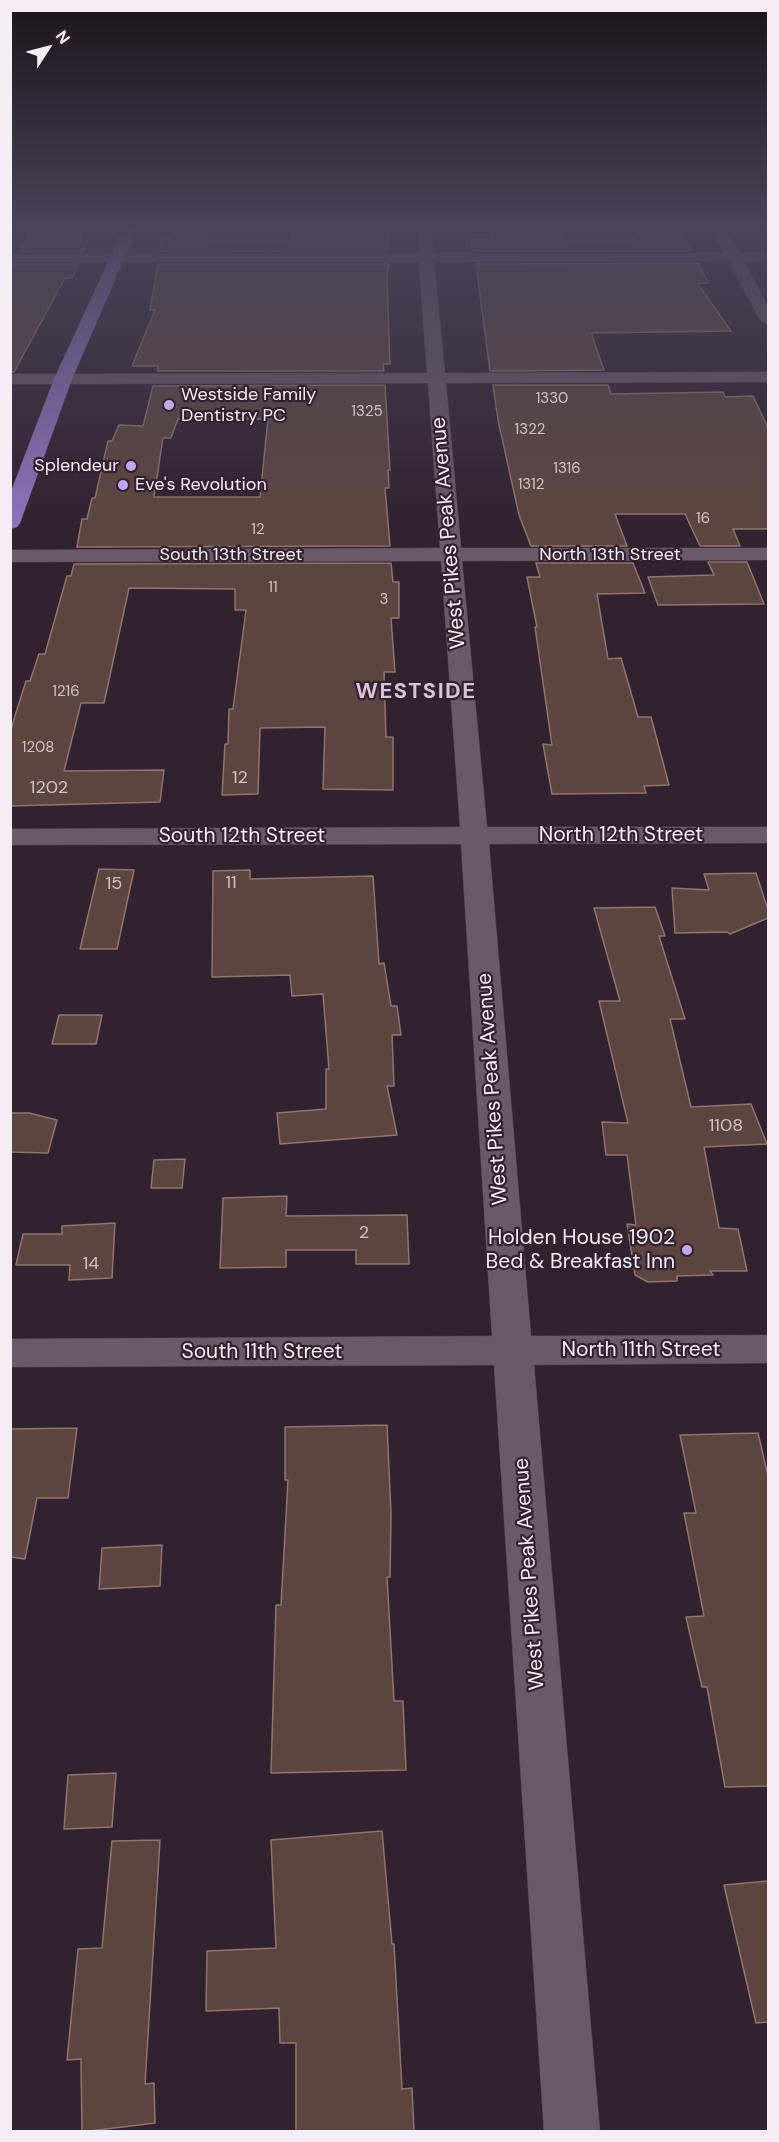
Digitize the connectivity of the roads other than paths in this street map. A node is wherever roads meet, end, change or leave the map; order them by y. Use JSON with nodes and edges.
{"nodes":[{"id":1,"x":87,"y":327,"type":"edge"},
{"id":2,"x":432,"y":327,"type":"edge"},
{"id":3,"x":768,"y":377,"type":"edge"},
{"id":4,"x":436,"y":378,"type":"junction"},
{"id":5,"x":63,"y":379,"type":"junction"},
{"id":6,"x":10,"y":380,"type":"edge"},
{"id":7,"x":10,"y":524,"type":"edge"},
{"id":8,"x":768,"y":554,"type":"edge"},
{"id":9,"x":452,"y":555,"type":"junction"},
{"id":10,"x":10,"y":556,"type":"edge"},
{"id":11,"x":474,"y":835,"type":"junction"},
{"id":12,"x":768,"y":835,"type":"edge"},
{"id":13,"x":10,"y":837,"type":"edge"},
{"id":14,"x":768,"y":1349,"type":"edge"},
{"id":15,"x":513,"y":1351,"type":"junction"},
{"id":16,"x":10,"y":1353,"type":"edge"},
{"id":17,"x":572,"y":2132,"type":"edge"}],
"edges":[{"from":1,"to":5,"type":"main road"},
{"from":2,"to":4,"type":"street","name":"West Pikes Peak Avenue"},
{"from":3,"to":4,"type":"street"},
{"from":4,"to":5,"type":"street"},
{"from":4,"to":9,"type":"street","name":"West Pikes Peak Avenue"},
{"from":5,"to":6,"type":"street"},
{"from":5,"to":7,"type":"main road"},
{"from":8,"to":9,"type":"street","name":"North 13th Street"},
{"from":9,"to":10,"type":"street","name":"South 13th Street"},
{"from":9,"to":11,"type":"street","name":"West Pikes Peak Avenue"},
{"from":11,"to":12,"type":"street","name":"North 12th Street"},
{"from":11,"to":13,"type":"street","name":"South 12th Street"},
{"from":11,"to":15,"type":"street","name":"West Pikes Peak Avenue"},
{"from":14,"to":15,"type":"street","name":"North 11th Street"},
{"from":15,"to":16,"type":"street","name":"South 11th Street"},
{"from":15,"to":17,"type":"street","name":"West Pikes Peak Avenue"}]}
